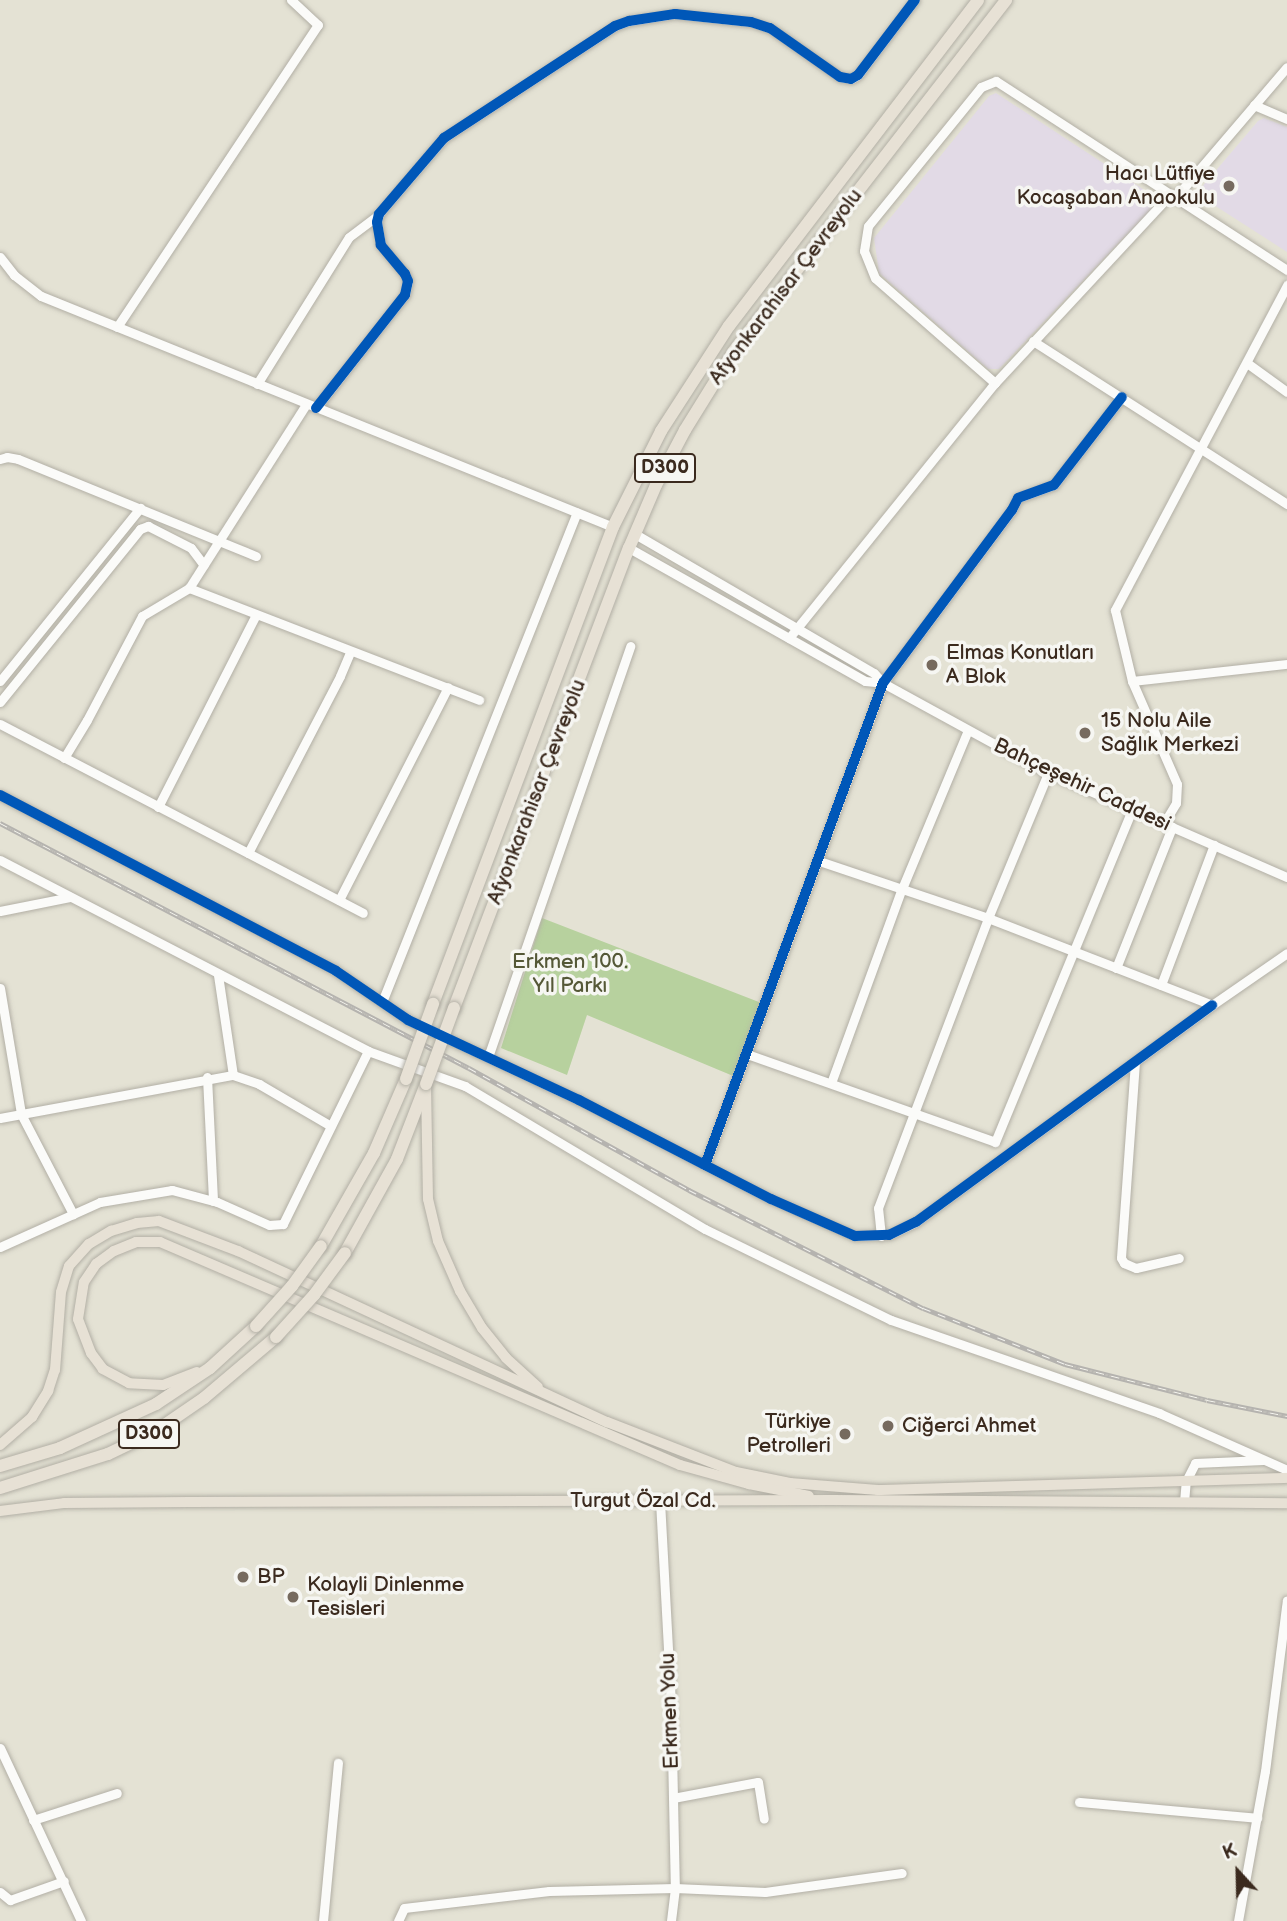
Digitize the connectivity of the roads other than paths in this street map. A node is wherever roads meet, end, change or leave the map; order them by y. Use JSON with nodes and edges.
{"nodes":[{"id":1,"x":291,"y":0,"type":"edge"},
{"id":2,"x":915,"y":0,"type":"edge"},
{"id":3,"x":978,"y":0,"type":"edge"},
{"id":4,"x":1006,"y":0,"type":"edge"},
{"id":5,"x":1287,"y":67,"type":"edge"},
{"id":6,"x":1254,"y":106,"type":"junction"},
{"id":7,"x":1287,"y":119,"type":"edge"},
{"id":8,"x":1172,"y":197,"type":"junction"},
{"id":9,"x":379,"y":214,"type":"junction"},
{"id":10,"x":0,"y":257,"type":"edge"},
{"id":11,"x":1287,"y":270,"type":"edge"},
{"id":12,"x":1287,"y":285,"type":"edge"},
{"id":13,"x":119,"y":327,"type":"junction"},
{"id":14,"x":1033,"y":341,"type":"junction"},
{"id":15,"x":1247,"y":363,"type":"junction"},
{"id":16,"x":995,"y":383,"type":"junction"},
{"id":17,"x":257,"y":384,"type":"junction"},
{"id":18,"x":1287,"y":392,"type":"edge"},
{"id":19,"x":1122,"y":397,"type":"junction"},
{"id":20,"x":306,"y":404,"type":"junction"},
{"id":21,"x":316,"y":408,"type":"junction"},
{"id":22,"x":1202,"y":449,"type":"junction"},
{"id":23,"x":0,"y":459,"type":"edge"},
{"id":24,"x":1287,"y":504,"type":"edge"},
{"id":25,"x":140,"y":508,"type":"junction"},
{"id":26,"x":577,"y":512,"type":"junction"},
{"id":27,"x":613,"y":527,"type":"junction"},
{"id":28,"x":635,"y":534,"type":"junction"},
{"id":29,"x":220,"y":541,"type":"junction"},
{"id":30,"x":629,"y":548,"type":"junction"},
{"id":31,"x":256,"y":556,"type":"dead end"},
{"id":32,"x":204,"y":565,"type":"junction"},
{"id":33,"x":190,"y":588,"type":"junction"},
{"id":34,"x":256,"y":615,"type":"junction"},
{"id":35,"x":797,"y":628,"type":"junction"},
{"id":36,"x":789,"y":638,"type":"junction"},
{"id":37,"x":630,"y":646,"type":"dead end"},
{"id":38,"x":350,"y":652,"type":"junction"},
{"id":39,"x":1287,"y":664,"type":"edge"},
{"id":40,"x":0,"y":681,"type":"edge"},
{"id":41,"x":1132,"y":681,"type":"junction"},
{"id":42,"x":883,"y":682,"type":"junction"},
{"id":43,"x":448,"y":687,"type":"junction"},
{"id":44,"x":479,"y":701,"type":"dead end"},
{"id":45,"x":0,"y":702,"type":"edge"},
{"id":46,"x":0,"y":724,"type":"edge"},
{"id":47,"x":968,"y":730,"type":"junction"},
{"id":48,"x":64,"y":758,"type":"junction"},
{"id":49,"x":1048,"y":773,"type":"junction"},
{"id":50,"x":0,"y":795,"type":"edge"},
{"id":51,"x":158,"y":807,"type":"junction"},
{"id":52,"x":1132,"y":810,"type":"junction"},
{"id":53,"x":1168,"y":825,"type":"junction"},
{"id":54,"x":1214,"y":845,"type":"junction"},
{"id":55,"x":247,"y":853,"type":"junction"},
{"id":56,"x":0,"y":860,"type":"edge"},
{"id":57,"x":819,"y":861,"type":"junction"},
{"id":58,"x":1287,"y":877,"type":"edge"},
{"id":59,"x":901,"y":891,"type":"junction"},
{"id":60,"x":71,"y":897,"type":"junction"},
{"id":61,"x":339,"y":900,"type":"junction"},
{"id":62,"x":0,"y":911,"type":"edge"},
{"id":63,"x":363,"y":913,"type":"dead end"},
{"id":64,"x":988,"y":918,"type":"junction"},
{"id":65,"x":1074,"y":951,"type":"junction"},
{"id":66,"x":1287,"y":953,"type":"edge"},
{"id":67,"x":1116,"y":968,"type":"junction"},
{"id":68,"x":218,"y":975,"type":"junction"},
{"id":69,"x":1161,"y":985,"type":"junction"},
{"id":70,"x":0,"y":988,"type":"edge"},
{"id":71,"x":382,"y":1002,"type":"junction"},
{"id":72,"x":1212,"y":1005,"type":"junction"},
{"id":73,"x":368,"y":1051,"type":"junction"},
{"id":74,"x":747,"y":1054,"type":"junction"},
{"id":75,"x":488,"y":1057,"type":"junction"},
{"id":76,"x":1135,"y":1062,"type":"junction"},
{"id":77,"x":233,"y":1075,"type":"junction"},
{"id":78,"x":207,"y":1077,"type":"junction"},
{"id":79,"x":426,"y":1083,"type":"junction"},
{"id":80,"x":831,"y":1083,"type":"junction"},
{"id":81,"x":915,"y":1113,"type":"junction"},
{"id":82,"x":21,"y":1114,"type":"junction"},
{"id":83,"x":0,"y":1118,"type":"edge"},
{"id":84,"x":331,"y":1126,"type":"junction"},
{"id":85,"x":705,"y":1165,"type":"junction"},
{"id":86,"x":213,"y":1201,"type":"junction"},
{"id":87,"x":73,"y":1214,"type":"junction"},
{"id":88,"x":881,"y":1236,"type":"junction"},
{"id":89,"x":0,"y":1247,"type":"edge"},
{"id":90,"x":1179,"y":1258,"type":"dead end"},
{"id":91,"x":210,"y":1368,"type":"junction"},
{"id":92,"x":545,"y":1394,"type":"junction"},
{"id":93,"x":0,"y":1445,"type":"edge"},
{"id":94,"x":1268,"y":1460,"type":"junction"},
{"id":95,"x":0,"y":1466,"type":"edge"},
{"id":96,"x":1287,"y":1470,"type":"edge"},
{"id":97,"x":1287,"y":1478,"type":"edge"},
{"id":98,"x":1186,"y":1481,"type":"junction"},
{"id":99,"x":0,"y":1488,"type":"edge"},
{"id":100,"x":833,"y":1500,"type":"junction"},
{"id":101,"x":660,"y":1501,"type":"junction"},
{"id":102,"x":1184,"y":1502,"type":"junction"},
{"id":103,"x":1287,"y":1503,"type":"edge"},
{"id":104,"x":0,"y":1511,"type":"edge"},
{"id":105,"x":1287,"y":1600,"type":"edge"},
{"id":106,"x":1284,"y":1645,"type":"edge"},
{"id":107,"x":0,"y":1748,"type":"edge"},
{"id":108,"x":338,"y":1763,"type":"dead end"},
{"id":109,"x":117,"y":1793,"type":"dead end"},
{"id":110,"x":673,"y":1798,"type":"junction"},
{"id":111,"x":1079,"y":1802,"type":"dead end"},
{"id":112,"x":1257,"y":1818,"type":"junction"},
{"id":113,"x":764,"y":1819,"type":"dead end"},
{"id":114,"x":33,"y":1820,"type":"junction"},
{"id":115,"x":902,"y":1873,"type":"dead end"},
{"id":116,"x":64,"y":1881,"type":"junction"},
{"id":117,"x":676,"y":1888,"type":"junction"},
{"id":118,"x":0,"y":1892,"type":"edge"},
{"id":119,"x":81,"y":1921,"type":"edge"},
{"id":120,"x":323,"y":1921,"type":"edge"},
{"id":121,"x":398,"y":1921,"type":"edge"},
{"id":122,"x":671,"y":1921,"type":"edge"},
{"id":123,"x":1238,"y":1921,"type":"edge"}],
"edges":[{"from":1,"to":13,"type":"street"},
{"from":2,"to":9,"type":"street"},
{"from":3,"to":27,"type":"highway","name":"Afyonkarahisar Çevreyolu","number":"D300"},
{"from":4,"to":28,"type":"highway","name":"Afyonkarahisar Çevreyolu","number":"D300"},
{"from":5,"to":6,"type":"street"},
{"from":6,"to":7,"type":"street"},
{"from":6,"to":8,"type":"street"},
{"from":8,"to":11,"type":"street"},
{"from":8,"to":14,"type":"street"},
{"from":8,"to":16,"type":"street"},
{"from":9,"to":17,"type":"street"},
{"from":9,"to":21,"type":"street"},
{"from":10,"to":13,"type":"street"},
{"from":12,"to":15,"type":"street"},
{"from":13,"to":17,"type":"street"},
{"from":14,"to":16,"type":"street"},
{"from":14,"to":19,"type":"street"},
{"from":15,"to":18,"type":"street"},
{"from":15,"to":22,"type":"street"},
{"from":16,"to":35,"type":"street"},
{"from":17,"to":20,"type":"street"},
{"from":19,"to":22,"type":"street"},
{"from":19,"to":42,"type":"street"},
{"from":20,"to":21,"type":"street"},
{"from":20,"to":29,"type":"street"},
{"from":21,"to":26,"type":"street"},
{"from":22,"to":24,"type":"street"},
{"from":22,"to":41,"type":"street"},
{"from":23,"to":25,"type":"street"},
{"from":25,"to":29,"type":"street"},
{"from":25,"to":40,"type":"street"},
{"from":26,"to":27,"type":"street"},
{"from":26,"to":71,"type":"street"},
{"from":27,"to":91,"type":"highway","name":"Afyonkarahisar Çevreyolu","number":"D300","bridge":true},
{"from":28,"to":30,"type":"highway","name":"Afyonkarahisar Çevreyolu","number":"D300"},
{"from":28,"to":35,"type":"street","name":"Bahçeşehir Caddesi"},
{"from":29,"to":31,"type":"street"},
{"from":29,"to":32,"type":"street"},
{"from":30,"to":36,"type":"street","name":"Bahçeşehir Caddesi"},
{"from":30,"to":79,"type":"highway","name":"Afyonkarahisar Çevreyolu","number":"D300","bridge":true},
{"from":32,"to":33,"type":"street"},
{"from":32,"to":45,"type":"street"},
{"from":33,"to":34,"type":"street"},
{"from":33,"to":48,"type":"street"},
{"from":34,"to":38,"type":"street"},
{"from":34,"to":51,"type":"street"},
{"from":35,"to":36,"type":"street"},
{"from":35,"to":42,"type":"street","name":"Bahçeşehir Caddesi"},
{"from":36,"to":42,"type":"street","name":"Bahçeşehir Caddesi"},
{"from":37,"to":75,"type":"street"},
{"from":38,"to":43,"type":"street"},
{"from":38,"to":55,"type":"street"},
{"from":39,"to":41,"type":"street"},
{"from":41,"to":53,"type":"street"},
{"from":42,"to":47,"type":"street","name":"Bahçeşehir Caddesi"},
{"from":42,"to":57,"type":"street"},
{"from":43,"to":44,"type":"street"},
{"from":43,"to":61,"type":"street"},
{"from":46,"to":48,"type":"street"},
{"from":47,"to":49,"type":"street","name":"Bahçeşehir Caddesi"},
{"from":47,"to":59,"type":"street"},
{"from":48,"to":51,"type":"street"},
{"from":49,"to":52,"type":"street","name":"Bahçeşehir Caddesi"},
{"from":49,"to":64,"type":"street"},
{"from":50,"to":71,"type":"street"},
{"from":51,"to":55,"type":"street"},
{"from":52,"to":53,"type":"street","name":"Bahçeşehir Caddesi"},
{"from":52,"to":65,"type":"street"},
{"from":53,"to":54,"type":"street","name":"Bahçeşehir Caddesi"},
{"from":53,"to":67,"type":"street"},
{"from":54,"to":58,"type":"street","name":"Bahçeşehir Caddesi"},
{"from":54,"to":69,"type":"street"},
{"from":55,"to":61,"type":"street"},
{"from":56,"to":60,"type":"street"},
{"from":57,"to":59,"type":"street"},
{"from":57,"to":74,"type":"street"},
{"from":59,"to":64,"type":"street"},
{"from":59,"to":80,"type":"street"},
{"from":60,"to":62,"type":"street"},
{"from":60,"to":68,"type":"street"},
{"from":61,"to":63,"type":"street"},
{"from":64,"to":65,"type":"street"},
{"from":64,"to":81,"type":"street"},
{"from":65,"to":67,"type":"street"},
{"from":65,"to":81,"type":"street"},
{"from":66,"to":72,"type":"street"},
{"from":67,"to":69,"type":"street"},
{"from":68,"to":73,"type":"street"},
{"from":68,"to":77,"type":"street"},
{"from":69,"to":72,"type":"street"},
{"from":70,"to":82,"type":"street"},
{"from":71,"to":75,"type":"street"},
{"from":72,"to":76,"type":"street"},
{"from":73,"to":84,"type":"street"},
{"from":73,"to":94,"type":"street"},
{"from":74,"to":80,"type":"street"},
{"from":74,"to":85,"type":"street"},
{"from":75,"to":85,"type":"street"},
{"from":76,"to":88,"type":"street"},
{"from":76,"to":90,"type":"street"},
{"from":77,"to":78,"type":"street"},
{"from":77,"to":84,"type":"street"},
{"from":78,"to":82,"type":"street"},
{"from":78,"to":86,"type":"street"},
{"from":79,"to":92,"type":"main road"},
{"from":79,"to":99,"type":"highway","name":"Afyonkarahisar Çevreyolu","number":"D300","bridge":true},
{"from":80,"to":81,"type":"street"},
{"from":81,"to":88,"type":"street"},
{"from":82,"to":83,"type":"street"},
{"from":82,"to":87,"type":"street"},
{"from":84,"to":86,"type":"street"},
{"from":85,"to":88,"type":"street"},
{"from":86,"to":87,"type":"street"},
{"from":87,"to":89,"type":"street"},
{"from":91,"to":95,"type":"highway","name":"Afyonkarahisar Çevreyolu","number":"D300"},
{"from":91,"to":100,"type":"main road"},
{"from":92,"to":93,"type":"main road"},
{"from":92,"to":98,"type":"main road"},
{"from":94,"to":96,"type":"street"},
{"from":94,"to":98,"type":"street"},
{"from":97,"to":98,"type":"main road"},
{"from":98,"to":102,"type":"street"},
{"from":100,"to":101,"type":"main road","name":"Turgut Özal Cd."},
{"from":100,"to":102,"type":"main road","name":"Turgut Özal Cd."},
{"from":101,"to":104,"type":"main road","name":"Turgut Özal Cd."},
{"from":101,"to":110,"type":"street","name":"Erkmen Yolu"},
{"from":102,"to":103,"type":"main road","name":"Turgut Özal Cd."},
{"from":105,"to":106,"type":"street"},
{"from":106,"to":112,"type":"street"},
{"from":107,"to":114,"type":"street"},
{"from":108,"to":120,"type":"street"},
{"from":109,"to":114,"type":"street"},
{"from":110,"to":113,"type":"street"},
{"from":110,"to":117,"type":"street","name":"Erkmen Yolu"},
{"from":111,"to":112,"type":"street"},
{"from":112,"to":123,"type":"street"},
{"from":114,"to":116,"type":"street"},
{"from":115,"to":117,"type":"street"},
{"from":116,"to":118,"type":"street"},
{"from":116,"to":119,"type":"street"},
{"from":117,"to":121,"type":"street"},
{"from":117,"to":122,"type":"street","name":"Erkmen Yolu"}]}
